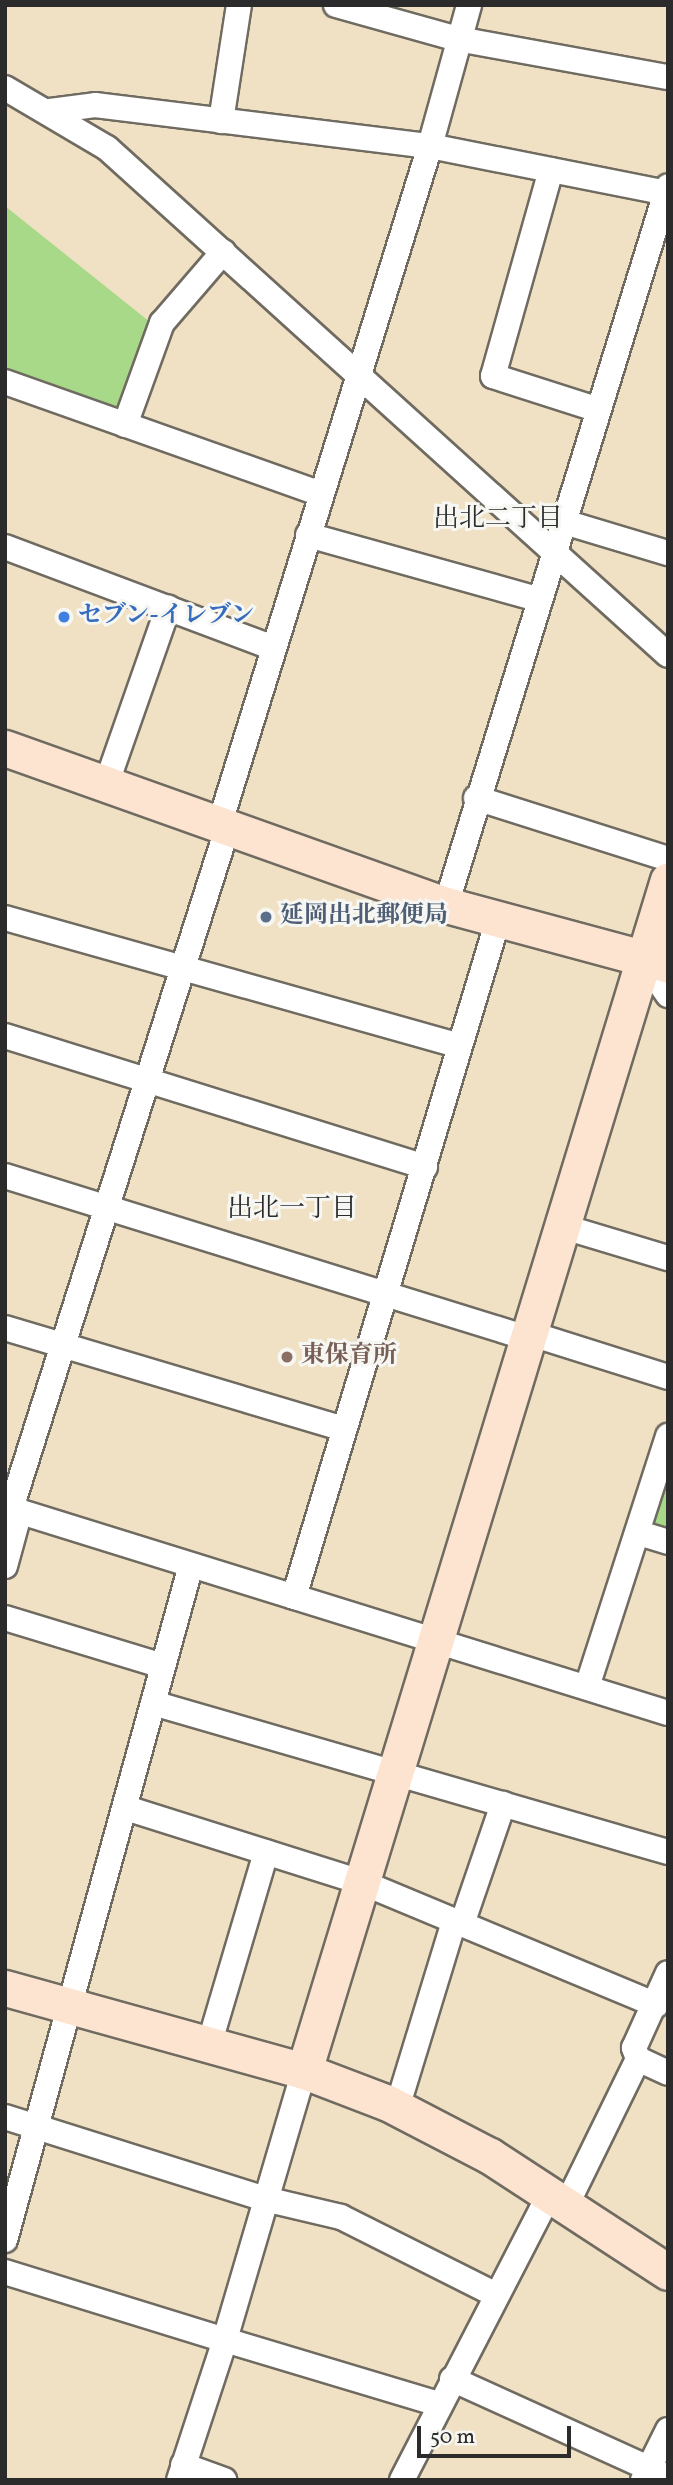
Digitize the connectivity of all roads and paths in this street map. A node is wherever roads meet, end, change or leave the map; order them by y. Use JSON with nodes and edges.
{"nodes":[{"id":1,"x":239,"y":5,"type":"edge"},
{"id":2,"x":336,"y":5,"type":"edge"},
{"id":3,"x":468,"y":5,"type":"edge"},
{"id":4,"x":458,"y":39,"type":"junction"},
{"id":5,"x":668,"y":77,"type":"edge"},
{"id":6,"x":5,"y":88,"type":"edge"},
{"id":7,"x":50,"y":111,"type":"junction"},
{"id":8,"x":221,"y":121,"type":"junction"},
{"id":9,"x":430,"y":146,"type":"junction"},
{"id":10,"x":551,"y":170,"type":"junction"},
{"id":11,"x":667,"y":190,"type":"edge"},
{"id":12,"x":223,"y":252,"type":"junction"},
{"id":13,"x":357,"y":375,"type":"junction"},
{"id":14,"x":5,"y":382,"type":"edge"},
{"id":15,"x":597,"y":409,"type":"junction"},
{"id":16,"x":125,"y":425,"type":"junction"},
{"id":17,"x":321,"y":494,"type":"junction"},
{"id":18,"x":561,"y":521,"type":"junction"},
{"id":19,"x":308,"y":536,"type":"junction"},
{"id":20,"x":5,"y":547,"type":"edge"},
{"id":21,"x":552,"y":549,"type":"junction"},
{"id":22,"x":668,"y":553,"type":"edge"},
{"id":23,"x":537,"y":599,"type":"junction"},
{"id":24,"x":168,"y":608,"type":"junction"},
{"id":25,"x":274,"y":648,"type":"junction"},
{"id":26,"x":668,"y":655,"type":"edge"},
{"id":27,"x":5,"y":748,"type":"edge"},
{"id":28,"x":106,"y":785,"type":"junction"},
{"id":29,"x":477,"y":798,"type":"junction"},
{"id":30,"x":223,"y":828,"type":"junction"},
{"id":31,"x":668,"y":859,"type":"edge"},
{"id":32,"x":668,"y":880,"type":"edge"},
{"id":33,"x":446,"y":905,"type":"junction"},
{"id":34,"x":5,"y":918,"type":"edge"},
{"id":35,"x":498,"y":920,"type":"junction"},
{"id":36,"x":659,"y":956,"type":"edge"},
{"id":37,"x":184,"y":969,"type":"junction"},
{"id":38,"x":668,"y":995,"type":"edge"},
{"id":39,"x":5,"y":1035,"type":"edge"},
{"id":40,"x":459,"y":1046,"type":"junction"},
{"id":41,"x":149,"y":1079,"type":"junction"},
{"id":42,"x":425,"y":1167,"type":"junction"},
{"id":43,"x":5,"y":1176,"type":"edge"},
{"id":44,"x":105,"y":1207,"type":"junction"},
{"id":45,"x":561,"y":1226,"type":"junction"},
{"id":46,"x":668,"y":1258,"type":"edge"},
{"id":47,"x":386,"y":1293,"type":"junction"},
{"id":48,"x":5,"y":1328,"type":"edge"},
{"id":49,"x":527,"y":1338,"type":"junction"},
{"id":50,"x":63,"y":1345,"type":"junction"},
{"id":51,"x":668,"y":1377,"type":"edge"},
{"id":52,"x":343,"y":1429,"type":"junction"},
{"id":53,"x":668,"y":1436,"type":"edge"},
{"id":54,"x":10,"y":1509,"type":"edge"},
{"id":55,"x":639,"y":1533,"type":"junction"},
{"id":56,"x":668,"y":1542,"type":"edge"},
{"id":57,"x":191,"y":1565,"type":"junction"},
{"id":58,"x":5,"y":1566,"type":"edge"},
{"id":59,"x":294,"y":1597,"type":"junction"},
{"id":60,"x":5,"y":1618,"type":"edge"},
{"id":61,"x":432,"y":1641,"type":"junction"},
{"id":62,"x":163,"y":1665,"type":"junction"},
{"id":63,"x":587,"y":1687,"type":"junction"},
{"id":64,"x":153,"y":1703,"type":"junction"},
{"id":65,"x":668,"y":1713,"type":"edge"},
{"id":66,"x":394,"y":1773,"type":"junction"},
{"id":67,"x":503,"y":1804,"type":"junction"},
{"id":68,"x":126,"y":1808,"type":"junction"},
{"id":69,"x":266,"y":1852,"type":"junction"},
{"id":70,"x":668,"y":1852,"type":"edge"},
{"id":71,"x":361,"y":1882,"type":"junction"},
{"id":72,"x":458,"y":1922,"type":"junction"},
{"id":73,"x":5,"y":1988,"type":"edge"},
{"id":74,"x":663,"y":1993,"type":"edge"},
{"id":75,"x":72,"y":2007,"type":"junction"},
{"id":76,"x":209,"y":2045,"type":"junction"},
{"id":77,"x":638,"y":2059,"type":"junction"},
{"id":78,"x":304,"y":2071,"type":"junction"},
{"id":79,"x":668,"y":2073,"type":"edge"},
{"id":80,"x":397,"y":2108,"type":"junction"},
{"id":81,"x":5,"y":2117,"type":"edge"},
{"id":82,"x":38,"y":2127,"type":"junction"},
{"id":83,"x":269,"y":2200,"type":"junction"},
{"id":84,"x":557,"y":2200,"type":"junction"},
{"id":85,"x":5,"y":2240,"type":"edge"},
{"id":86,"x":5,"y":2272,"type":"edge"},
{"id":87,"x":668,"y":2272,"type":"edge"},
{"id":88,"x":496,"y":2295,"type":"junction"},
{"id":89,"x":225,"y":2340,"type":"junction"},
{"id":90,"x":452,"y":2379,"type":"junction"},
{"id":91,"x":439,"y":2404,"type":"junction"},
{"id":92,"x":668,"y":2430,"type":"edge"},
{"id":93,"x":181,"y":2472,"type":"edge"},
{"id":94,"x":653,"y":2475,"type":"edge"},
{"id":95,"x":404,"y":2479,"type":"edge"},
{"id":96,"x":224,"y":2480,"type":"edge"}],
"edges":[{"from":1,"to":8,"type":"street"},
{"from":2,"to":4,"type":"street"},
{"from":3,"to":4,"type":"street"},
{"from":4,"to":5,"type":"street"},
{"from":4,"to":9,"type":"street"},
{"from":6,"to":7,"type":"street"},
{"from":7,"to":8,"type":"street"},
{"from":7,"to":12,"type":"street"},
{"from":8,"to":9,"type":"street"},
{"from":9,"to":10,"type":"street"},
{"from":9,"to":13,"type":"street"},
{"from":10,"to":11,"type":"street"},
{"from":10,"to":15,"type":"street"},
{"from":11,"to":15,"type":"street"},
{"from":12,"to":13,"type":"street"},
{"from":12,"to":16,"type":"street"},
{"from":13,"to":17,"type":"street"},
{"from":13,"to":21,"type":"street"},
{"from":14,"to":16,"type":"street"},
{"from":15,"to":18,"type":"street"},
{"from":16,"to":17,"type":"street"},
{"from":17,"to":19,"type":"street"},
{"from":18,"to":21,"type":"street"},
{"from":18,"to":22,"type":"street"},
{"from":19,"to":23,"type":"street"},
{"from":19,"to":25,"type":"street"},
{"from":20,"to":24,"type":"street"},
{"from":21,"to":23,"type":"street"},
{"from":21,"to":26,"type":"street"},
{"from":23,"to":29,"type":"street"},
{"from":24,"to":25,"type":"street"},
{"from":24,"to":28,"type":"street"},
{"from":25,"to":30,"type":"street"},
{"from":27,"to":28,"type":"street"},
{"from":28,"to":30,"type":"street"},
{"from":29,"to":31,"type":"street"},
{"from":29,"to":33,"type":"street"},
{"from":30,"to":33,"type":"street"},
{"from":30,"to":37,"type":"street"},
{"from":32,"to":36,"type":"street"},
{"from":33,"to":35,"type":"street"},
{"from":34,"to":37,"type":"street"},
{"from":35,"to":36,"type":"street"},
{"from":35,"to":40,"type":"street"},
{"from":36,"to":38,"type":"street"},
{"from":36,"to":45,"type":"street"},
{"from":37,"to":40,"type":"street"},
{"from":37,"to":41,"type":"street"},
{"from":39,"to":41,"type":"street"},
{"from":40,"to":42,"type":"street"},
{"from":41,"to":42,"type":"street"},
{"from":41,"to":44,"type":"street"},
{"from":42,"to":47,"type":"street"},
{"from":43,"to":44,"type":"street"},
{"from":44,"to":47,"type":"street"},
{"from":44,"to":50,"type":"street"},
{"from":45,"to":46,"type":"street"},
{"from":45,"to":49,"type":"street"},
{"from":47,"to":49,"type":"street"},
{"from":47,"to":52,"type":"street"},
{"from":48,"to":50,"type":"street"},
{"from":49,"to":51,"type":"street"},
{"from":49,"to":61,"type":"street"},
{"from":50,"to":52,"type":"street"},
{"from":50,"to":54,"type":"street"},
{"from":52,"to":59,"type":"street"},
{"from":53,"to":55,"type":"street"},
{"from":54,"to":57,"type":"street"},
{"from":54,"to":58,"type":"street"},
{"from":55,"to":56,"type":"street"},
{"from":55,"to":63,"type":"street"},
{"from":57,"to":59,"type":"street"},
{"from":57,"to":62,"type":"street"},
{"from":59,"to":61,"type":"street"},
{"from":60,"to":62,"type":"street"},
{"from":61,"to":63,"type":"street"},
{"from":61,"to":66,"type":"street"},
{"from":62,"to":64,"type":"street"},
{"from":63,"to":65,"type":"street"},
{"from":64,"to":66,"type":"street"},
{"from":64,"to":68,"type":"street"},
{"from":66,"to":67,"type":"street"},
{"from":66,"to":71,"type":"street"},
{"from":67,"to":70,"type":"street"},
{"from":67,"to":72,"type":"street"},
{"from":68,"to":69,"type":"street"},
{"from":68,"to":75,"type":"street"},
{"from":69,"to":71,"type":"street"},
{"from":69,"to":76,"type":"street"},
{"from":71,"to":72,"type":"street"},
{"from":71,"to":78,"type":"street"},
{"from":72,"to":74,"type":"street"},
{"from":72,"to":80,"type":"street"},
{"from":73,"to":75,"type":"street"},
{"from":74,"to":77,"type":"street"},
{"from":75,"to":76,"type":"street"},
{"from":75,"to":82,"type":"street"},
{"from":76,"to":78,"type":"street"},
{"from":77,"to":79,"type":"street"},
{"from":77,"to":84,"type":"street"},
{"from":78,"to":80,"type":"street"},
{"from":78,"to":83,"type":"street"},
{"from":80,"to":84,"type":"street"},
{"from":81,"to":82,"type":"street"},
{"from":82,"to":83,"type":"street"},
{"from":82,"to":85,"type":"street"},
{"from":83,"to":88,"type":"street"},
{"from":83,"to":89,"type":"street"},
{"from":84,"to":87,"type":"street"},
{"from":84,"to":88,"type":"street"},
{"from":86,"to":89,"type":"street"},
{"from":88,"to":90,"type":"street"},
{"from":89,"to":91,"type":"street"},
{"from":89,"to":93,"type":"street"},
{"from":90,"to":91,"type":"street"},
{"from":90,"to":94,"type":"street"},
{"from":91,"to":95,"type":"street"},
{"from":92,"to":94,"type":"street"},
{"from":93,"to":96,"type":"street"}]}
